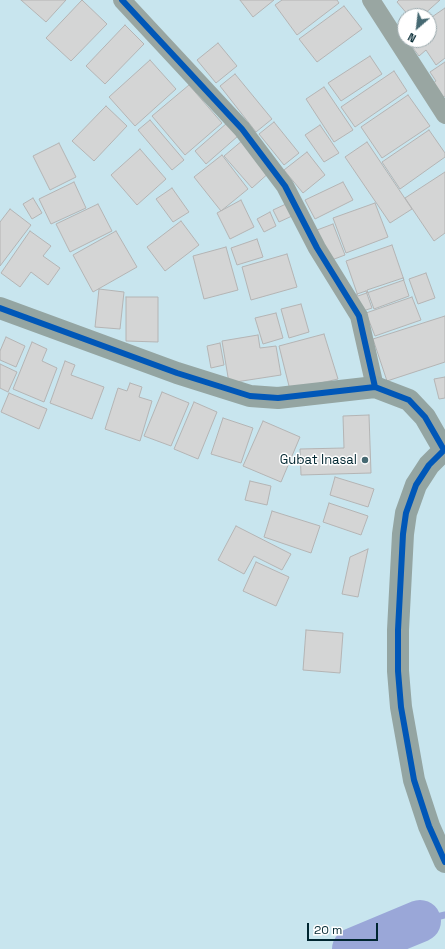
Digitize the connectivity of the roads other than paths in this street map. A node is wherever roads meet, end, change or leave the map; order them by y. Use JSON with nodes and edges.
{"nodes":[{"id":1,"x":122,"y":0,"type":"edge"},
{"id":2,"x":371,"y":0,"type":"edge"},
{"id":3,"x":445,"y":115,"type":"edge"},
{"id":4,"x":0,"y":308,"type":"edge"},
{"id":5,"x":375,"y":387,"type":"junction"},
{"id":6,"x":444,"y":449,"type":"edge"},
{"id":7,"x":445,"y":862,"type":"edge"}],
"edges":[{"from":1,"to":5,"type":"street"},
{"from":2,"to":3,"type":"street"},
{"from":4,"to":5,"type":"street"},
{"from":5,"to":6,"type":"street"},
{"from":6,"to":7,"type":"street"}]}
